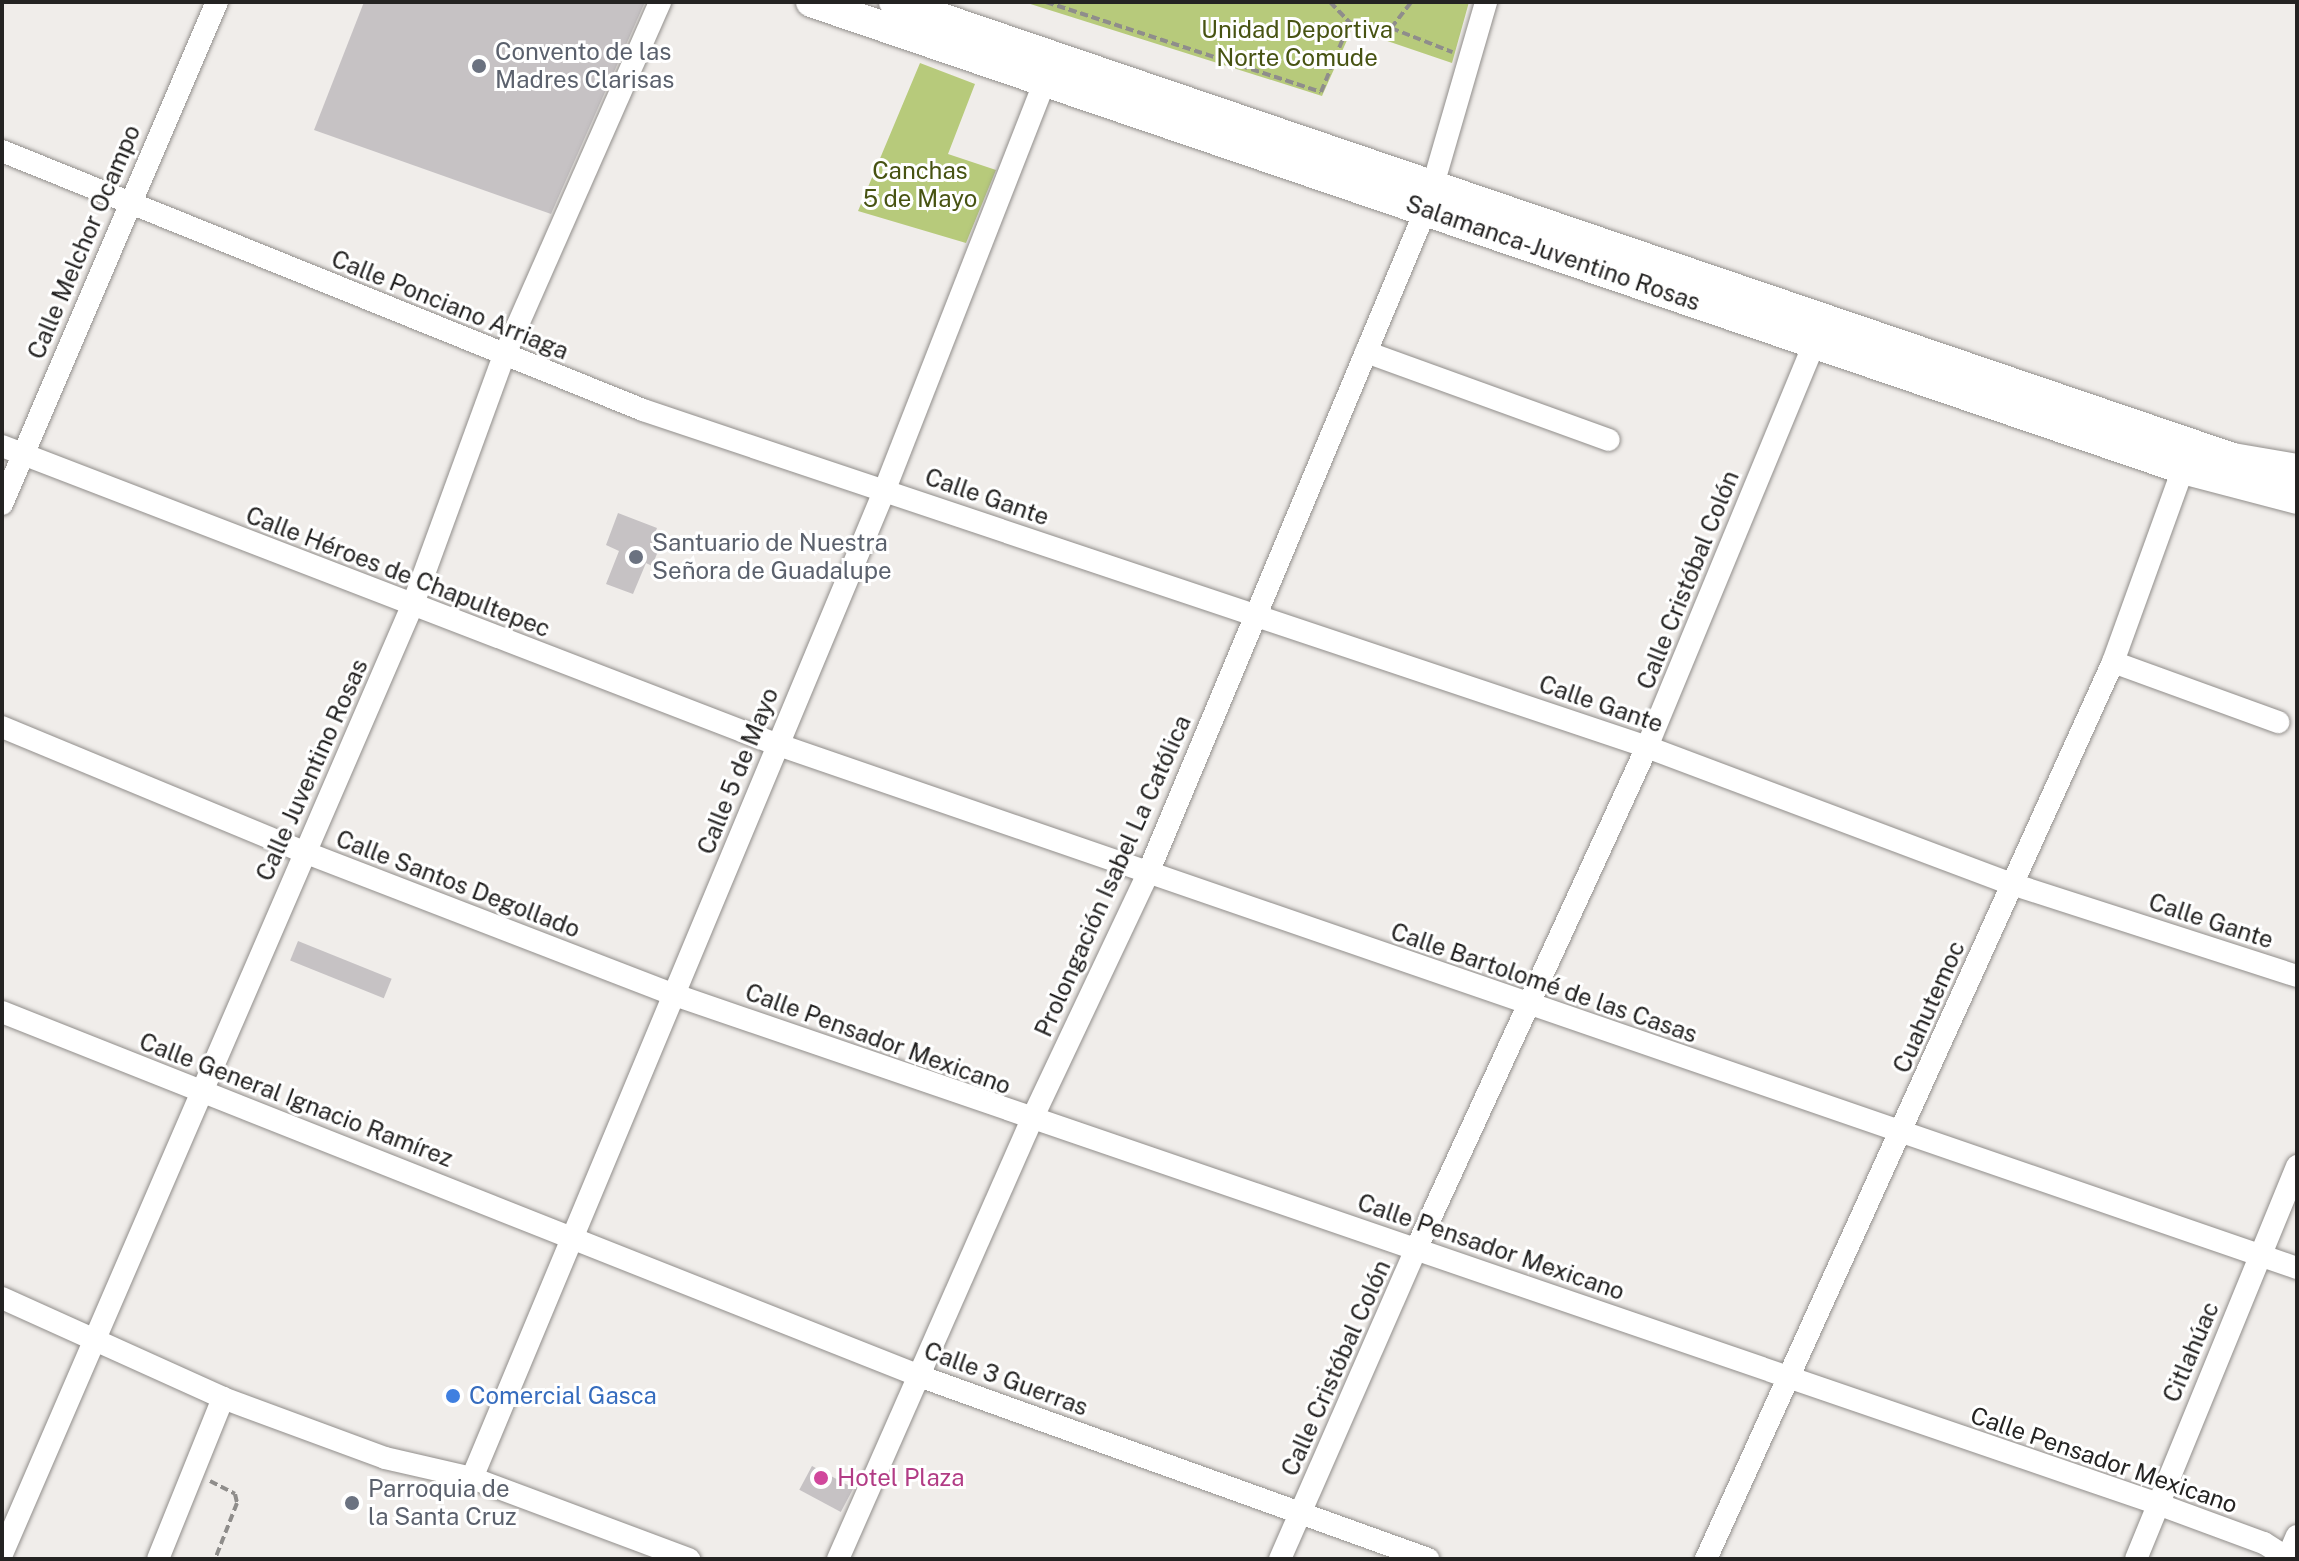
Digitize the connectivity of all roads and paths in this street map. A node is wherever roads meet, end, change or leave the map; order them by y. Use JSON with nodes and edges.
{"nodes":[{"id":1,"x":217,"y":2,"type":"edge"},
{"id":2,"x":660,"y":2,"type":"edge"},
{"id":3,"x":811,"y":2,"type":"edge"},
{"id":4,"x":894,"y":2,"type":"edge"},
{"id":5,"x":1046,"y":2,"type":"edge"},
{"id":6,"x":1330,"y":2,"type":"edge"},
{"id":7,"x":1411,"y":2,"type":"edge"},
{"id":8,"x":1486,"y":2,"type":"edge"},
{"id":9,"x":1349,"y":24,"type":"junction"},
{"id":10,"x":1391,"y":28,"type":"junction"},
{"id":11,"x":1452,"y":52,"type":"dead end"},
{"id":12,"x":1045,"y":81,"type":"junction"},
{"id":13,"x":2,"y":151,"type":"edge"},
{"id":14,"x":1431,"y":197,"type":"junction"},
{"id":15,"x":130,"y":202,"type":"junction"},
{"id":16,"x":1820,"y":330,"type":"junction"},
{"id":17,"x":1366,"y":352,"type":"junction"},
{"id":18,"x":504,"y":356,"type":"junction"},
{"id":19,"x":1609,"y":440,"type":"dead end"},
{"id":20,"x":12,"y":450,"type":"edge"},
{"id":21,"x":2183,"y":469,"type":"junction"},
{"id":22,"x":2297,"y":469,"type":"edge"},
{"id":23,"x":885,"y":489,"type":"junction"},
{"id":24,"x":2297,"y":499,"type":"edge"},
{"id":25,"x":2,"y":504,"type":"edge"},
{"id":26,"x":413,"y":604,"type":"junction"},
{"id":27,"x":1252,"y":616,"type":"junction"},
{"id":28,"x":2113,"y":662,"type":"junction"},
{"id":29,"x":2278,"y":722,"type":"dead end"},
{"id":30,"x":2,"y":727,"type":"edge"},
{"id":31,"x":776,"y":744,"type":"junction"},
{"id":32,"x":1647,"y":747,"type":"junction"},
{"id":33,"x":304,"y":852,"type":"junction"},
{"id":34,"x":1148,"y":873,"type":"junction"},
{"id":35,"x":2012,"y":884,"type":"junction"},
{"id":36,"x":2297,"y":976,"type":"edge"},
{"id":37,"x":675,"y":995,"type":"junction"},
{"id":38,"x":1527,"y":1007,"type":"junction"},
{"id":39,"x":2,"y":1012,"type":"edge"},
{"id":40,"x":200,"y":1091,"type":"junction"},
{"id":41,"x":1031,"y":1121,"type":"junction"},
{"id":42,"x":1903,"y":1131,"type":"junction"},
{"id":43,"x":2297,"y":1166,"type":"edge"},
{"id":44,"x":572,"y":1236,"type":"junction"},
{"id":45,"x":1417,"y":1247,"type":"junction"},
{"id":46,"x":2260,"y":1254,"type":"junction"},
{"id":47,"x":2297,"y":1268,"type":"edge"},
{"id":48,"x":2,"y":1298,"type":"edge"},
{"id":49,"x":94,"y":1338,"type":"junction"},
{"id":50,"x":922,"y":1377,"type":"junction"},
{"id":51,"x":1786,"y":1379,"type":"junction"},
{"id":52,"x":223,"y":1398,"type":"junction"},
{"id":53,"x":192,"y":1474,"type":"junction"},
{"id":54,"x":472,"y":1478,"type":"junction"},
{"id":55,"x":2155,"y":1503,"type":"junction"},
{"id":56,"x":1300,"y":1515,"type":"junction"},
{"id":57,"x":2297,"y":1536,"type":"edge"},
{"id":58,"x":2,"y":1554,"type":"edge"},
{"id":59,"x":2288,"y":1558,"type":"edge"},
{"id":60,"x":158,"y":1559,"type":"edge"},
{"id":61,"x":215,"y":1559,"type":"edge"},
{"id":62,"x":689,"y":1559,"type":"edge"},
{"id":63,"x":838,"y":1559,"type":"edge"},
{"id":64,"x":1280,"y":1559,"type":"edge"},
{"id":65,"x":1428,"y":1559,"type":"edge"},
{"id":66,"x":1706,"y":1559,"type":"edge"},
{"id":67,"x":2136,"y":1559,"type":"edge"}],
"edges":[{"from":1,"to":15,"type":"street","name":"Calle Melchor Ocampo"},
{"from":2,"to":18,"type":"street","name":"Calle Juventino Rosas"},
{"from":3,"to":12,"type":"street","name":"Salamanca-Juventino Rosas"},
{"from":4,"to":14,"type":"street","name":"Salamanca-Juventino Rosas"},
{"from":5,"to":9,"type":"path"},
{"from":6,"to":9,"type":"path"},
{"from":7,"to":10,"type":"path"},
{"from":8,"to":14,"type":"street","name":"Prolongación Isabel La Católica"},
{"from":9,"to":10,"type":"path"},
{"from":10,"to":11,"type":"path"},
{"from":12,"to":14,"type":"street","name":"Salamanca-Juventino Rosas"},
{"from":12,"to":23,"type":"street","name":"Calle 5 de Mayo"},
{"from":13,"to":15,"type":"street","name":"Calle Ponciano Arriaga"},
{"from":14,"to":16,"type":"street","name":"Salamanca-Juventino Rosas"},
{"from":14,"to":17,"type":"street","name":"Prolongación Isabel La Católica"},
{"from":15,"to":18,"type":"street","name":"Calle Ponciano Arriaga"},
{"from":15,"to":20,"type":"street","name":"Calle Melchor Ocampo"},
{"from":16,"to":21,"type":"street","name":"Salamanca-Juventino Rosas"},
{"from":16,"to":22,"type":"street","name":"Salamanca-Juventino Rosas"},
{"from":16,"to":32,"type":"street","name":"Calle Cristóbal Colón"},
{"from":17,"to":19,"type":"street"},
{"from":17,"to":27,"type":"street","name":"Prolongación Isabel La Católica"},
{"from":18,"to":23,"type":"street","name":"Calle Ponciano Arriaga"},
{"from":18,"to":26,"type":"street","name":"Calle Juventino Rosas"},
{"from":20,"to":25,"type":"street","name":"Calle Melchor Ocampo"},
{"from":20,"to":26,"type":"street","name":"Calle Héroes de Chapultepec"},
{"from":21,"to":24,"type":"street","name":"Salamanca-Juventino Rosas"},
{"from":21,"to":28,"type":"street","name":"Cuahutemoc"},
{"from":23,"to":27,"type":"street","name":"Calle Gante"},
{"from":23,"to":31,"type":"street","name":"Calle 5 de Mayo"},
{"from":26,"to":31,"type":"street","name":"Calle Héroes de Chapultepec"},
{"from":26,"to":33,"type":"street","name":"Calle Juventino Rosas"},
{"from":27,"to":32,"type":"street","name":"Calle Gante"},
{"from":27,"to":34,"type":"street","name":"Prolongación Isabel La Católica"},
{"from":28,"to":29,"type":"street"},
{"from":28,"to":35,"type":"street","name":"Cuahutemoc"},
{"from":30,"to":33,"type":"street","name":"Calle Santos Degollado"},
{"from":31,"to":34,"type":"street","name":"Calle Bartolomé de las Casas"},
{"from":31,"to":37,"type":"street","name":"Calle 5 de Mayo"},
{"from":32,"to":35,"type":"street","name":"Calle Gante"},
{"from":32,"to":38,"type":"street","name":"Calle Cristóbal Colón"},
{"from":33,"to":37,"type":"street","name":"Calle Santos Degollado"},
{"from":33,"to":40,"type":"street","name":"Calle Juventino Rosas"},
{"from":34,"to":38,"type":"street","name":"Calle Bartolomé de las Casas"},
{"from":34,"to":41,"type":"street","name":"Prolongación Isabel La Católica"},
{"from":35,"to":36,"type":"street","name":"Calle Gante"},
{"from":35,"to":42,"type":"street","name":"Cuahutemoc"},
{"from":37,"to":41,"type":"street","name":"Calle Pensador Mexicano"},
{"from":37,"to":44,"type":"street","name":"Calle 5 de Mayo"},
{"from":38,"to":42,"type":"street","name":"Calle Bartolomé de las Casas"},
{"from":38,"to":45,"type":"street","name":"Calle Cristóbal Colón"},
{"from":39,"to":40,"type":"street","name":"Calle General Ignacio Ramírez"},
{"from":40,"to":44,"type":"street","name":"Calle General Ignacio Ramírez"},
{"from":40,"to":49,"type":"street","name":"Calle Juventino Rosas"},
{"from":41,"to":45,"type":"street","name":"Calle Pensador Mexicano"},
{"from":41,"to":50,"type":"street","name":"Prolongación Isabel La Católica"},
{"from":42,"to":46,"type":"street","name":"Calle Bartolomé de las Casas"},
{"from":42,"to":51,"type":"street","name":"Cuahutemoc"},
{"from":43,"to":46,"type":"street","name":"Citlahúac"},
{"from":44,"to":50,"type":"street","name":"Calle 3 Guerras"},
{"from":44,"to":54,"type":"street","name":"Calle 5 de Mayo"},
{"from":45,"to":51,"type":"street","name":"Calle Pensador Mexicano"},
{"from":45,"to":56,"type":"street","name":"Calle Cristóbal Colón"},
{"from":46,"to":47,"type":"street","name":"Calle Bartolomé de las Casas"},
{"from":46,"to":55,"type":"street","name":"Citlahúac"},
{"from":48,"to":49,"type":"street"},
{"from":49,"to":52,"type":"street"},
{"from":49,"to":58,"type":"street","name":"Calle Juventino Rosas"},
{"from":50,"to":56,"type":"street","name":"Calle 3 Guerras"},
{"from":50,"to":63,"type":"street","name":"Prolongación Isabel La Católica"},
{"from":51,"to":55,"type":"street","name":"Calle Pensador Mexicano"},
{"from":51,"to":66,"type":"street","name":"Cuahutemoc"},
{"from":52,"to":53,"type":"street"},
{"from":52,"to":54,"type":"street"},
{"from":53,"to":60,"type":"street"},
{"from":53,"to":61,"type":"path"},
{"from":54,"to":62,"type":"street"},
{"from":55,"to":59,"type":"street","name":"Calle Pensador Mexicano"},
{"from":55,"to":67,"type":"street","name":"Citlahúac"},
{"from":56,"to":64,"type":"street","name":"Calle Cristóbal Colón"},
{"from":56,"to":65,"type":"street","name":"Calle 3 Guerras"},
{"from":57,"to":59,"type":"street"}]}
